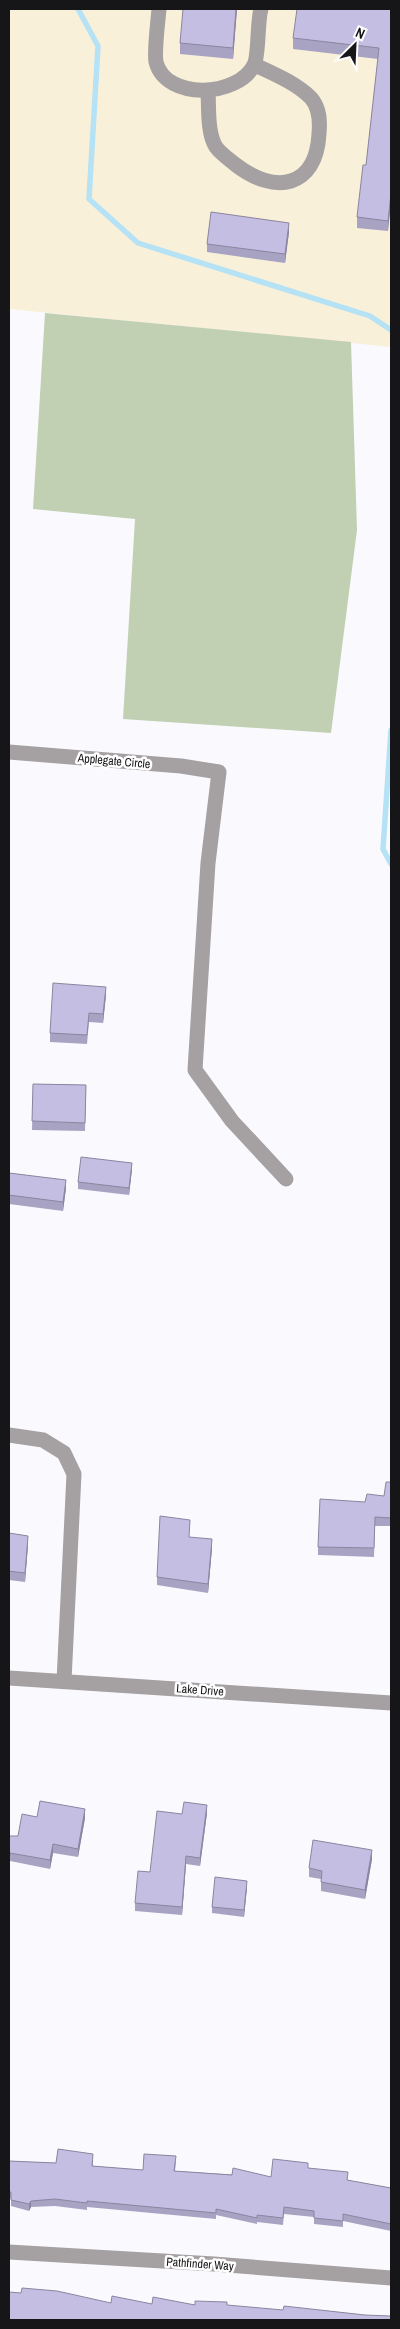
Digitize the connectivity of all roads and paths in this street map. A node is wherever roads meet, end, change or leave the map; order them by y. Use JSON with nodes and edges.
{"nodes":[{"id":1,"x":159,"y":9,"type":"edge"},
{"id":2,"x":260,"y":9,"type":"edge"},
{"id":3,"x":255,"y":65,"type":"junction"},
{"id":4,"x":208,"y":91,"type":"junction"},
{"id":5,"x":9,"y":752,"type":"edge"},
{"id":6,"x":286,"y":1179,"type":"dead end"},
{"id":7,"x":9,"y":1435,"type":"edge"},
{"id":8,"x":9,"y":1678,"type":"edge"},
{"id":9,"x":64,"y":1681,"type":"junction"},
{"id":10,"x":391,"y":1703,"type":"edge"},
{"id":11,"x":9,"y":2252,"type":"edge"},
{"id":12,"x":391,"y":2278,"type":"edge"}],
"edges":[{"from":1,"to":4,"type":"street"},
{"from":2,"to":3,"type":"street"},
{"from":3,"to":4,"type":"street"},
{"from":3,"to":4,"type":"street"},
{"from":5,"to":6,"type":"street","name":"Applegate Circle"},
{"from":7,"to":9,"type":"street"},
{"from":8,"to":9,"type":"street","name":"Lake Drive"},
{"from":9,"to":10,"type":"street","name":"Lake Drive"},
{"from":11,"to":12,"type":"street","name":"Pathfinder Way"}]}
